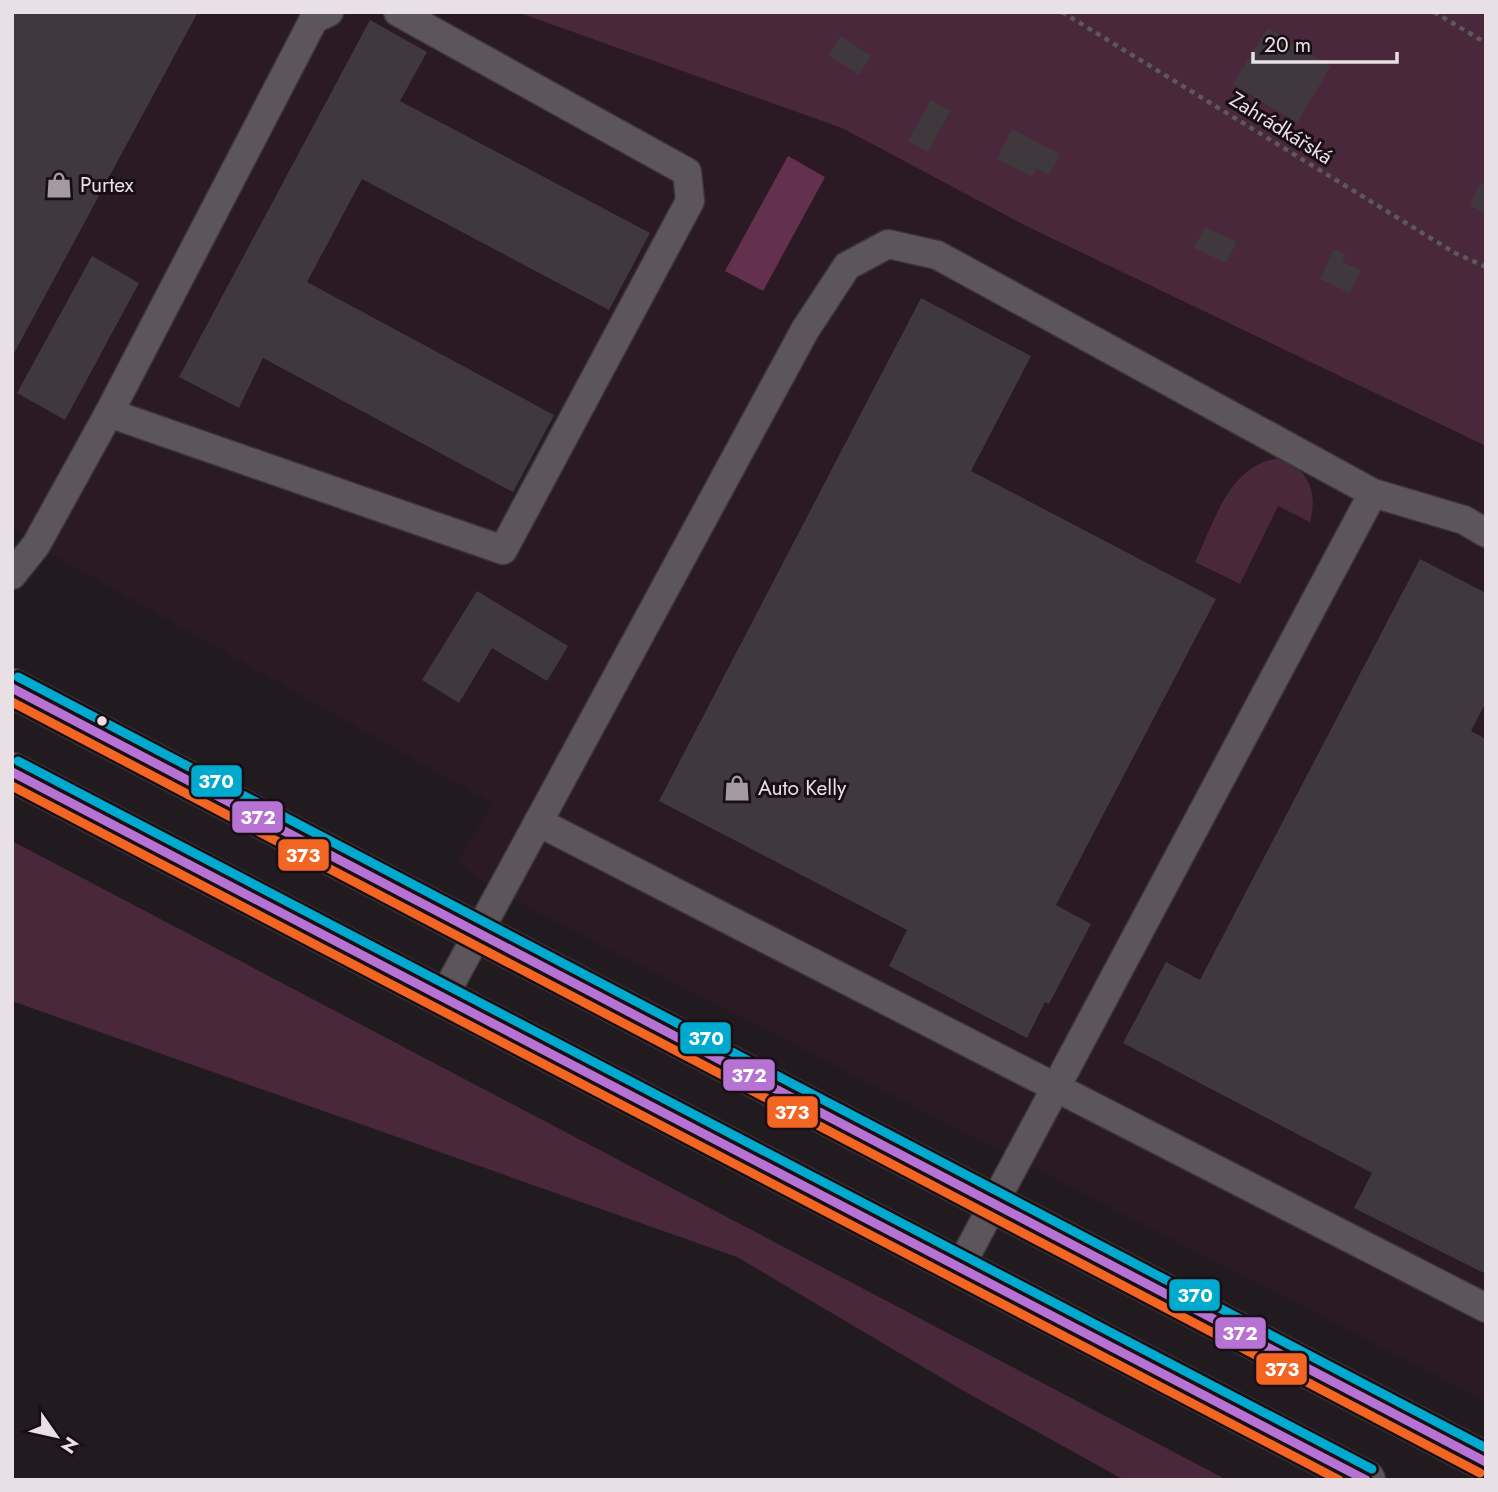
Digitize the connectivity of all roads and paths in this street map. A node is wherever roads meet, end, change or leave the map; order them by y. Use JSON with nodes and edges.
{"nodes":[{"id":1,"x":329,"y":12,"type":"edge"},
{"id":2,"x":398,"y":12,"type":"edge"},
{"id":3,"x":1062,"y":12,"type":"edge"},
{"id":4,"x":1434,"y":12,"type":"edge"},
{"id":5,"x":1486,"y":43,"type":"edge"},
{"id":6,"x":1486,"y":267,"type":"edge"},
{"id":7,"x":109,"y":413,"type":"junction"},
{"id":8,"x":1373,"y":493,"type":"junction"},
{"id":9,"x":1486,"y":533,"type":"edge"},
{"id":10,"x":12,"y":575,"type":"edge"},
{"id":11,"x":12,"y":688,"type":"edge"},
{"id":12,"x":12,"y":772,"type":"edge"},
{"id":13,"x":538,"y":822,"type":"junction"},
{"id":14,"x":479,"y":931,"type":"junction"},
{"id":15,"x":444,"y":996,"type":"junction"},
{"id":16,"x":1055,"y":1087,"type":"junction"},
{"id":17,"x":993,"y":1202,"type":"junction"},
{"id":18,"x":960,"y":1267,"type":"junction"},
{"id":19,"x":1486,"y":1308,"type":"edge"},
{"id":20,"x":1486,"y":1462,"type":"edge"},
{"id":21,"x":1366,"y":1480,"type":"edge"}],
"edges":[{"from":1,"to":7,"type":"lane"},
{"from":2,"to":7,"type":"lane"},
{"from":3,"to":6,"type":"path","name":"Zahrádkářská"},
{"from":4,"to":5,"type":"path"},
{"from":7,"to":10,"type":"lane"},
{"from":8,"to":9,"type":"lane"},
{"from":8,"to":13,"type":"lane"},
{"from":8,"to":16,"type":"lane"},
{"from":11,"to":14,"type":"main road"},
{"from":12,"to":15,"type":"main road"},
{"from":13,"to":14,"type":"lane"},
{"from":13,"to":16,"type":"lane"},
{"from":14,"to":15,"type":"lane"},
{"from":14,"to":17,"type":"main road"},
{"from":15,"to":18,"type":"main road"},
{"from":16,"to":17,"type":"lane"},
{"from":16,"to":19,"type":"lane"},
{"from":17,"to":18,"type":"lane"},
{"from":17,"to":20,"type":"main road"},
{"from":18,"to":21,"type":"main road"}]}
